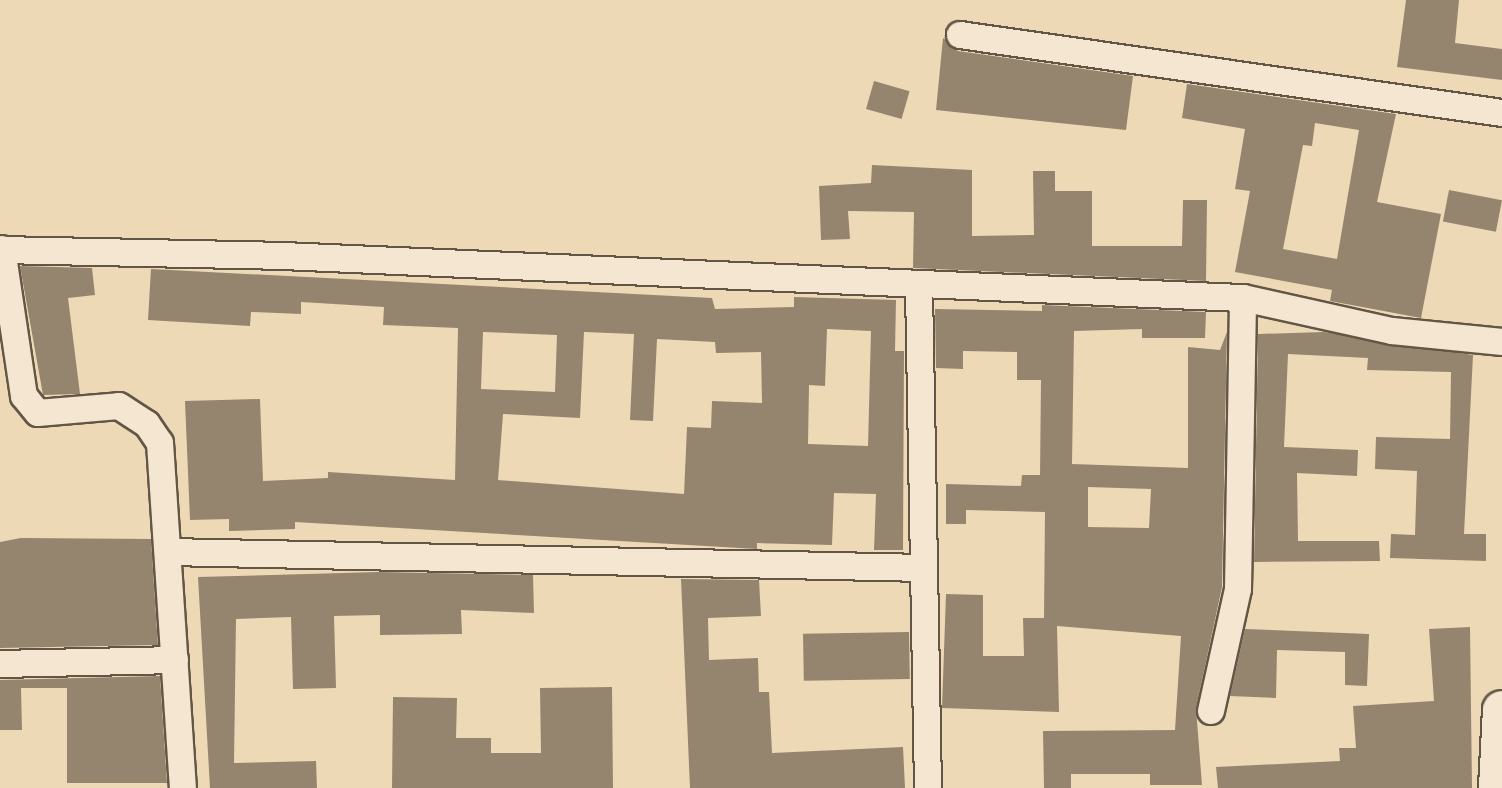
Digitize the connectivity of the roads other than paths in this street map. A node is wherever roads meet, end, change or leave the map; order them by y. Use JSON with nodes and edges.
{"nodes":[{"id":1,"x":960,"y":35,"type":"dead end"},
{"id":2,"x":1502,"y":113,"type":"edge"},
{"id":3,"x":1,"y":249,"type":"edge"},
{"id":4,"x":919,"y":288,"type":"junction"},
{"id":5,"x":1243,"y":298,"type":"junction"},
{"id":6,"x":1502,"y":342,"type":"edge"},
{"id":7,"x":167,"y":552,"type":"junction"},
{"id":8,"x":924,"y":568,"type":"junction"},
{"id":9,"x":175,"y":660,"type":"junction"},
{"id":10,"x":0,"y":664,"type":"edge"},
{"id":11,"x":1502,"y":710,"type":"edge"},
{"id":12,"x":1211,"y":711,"type":"dead end"},
{"id":13,"x":183,"y":788,"type":"edge"},
{"id":14,"x":928,"y":788,"type":"edge"},
{"id":15,"x":1498,"y":788,"type":"edge"}],
"edges":[{"from":1,"to":2,"type":"street"},
{"from":3,"to":4,"type":"street"},
{"from":3,"to":7,"type":"street"},
{"from":4,"to":5,"type":"street"},
{"from":4,"to":8,"type":"street"},
{"from":5,"to":6,"type":"street"},
{"from":5,"to":12,"type":"street"},
{"from":7,"to":8,"type":"street"},
{"from":7,"to":9,"type":"street"},
{"from":8,"to":14,"type":"street"},
{"from":9,"to":10,"type":"street"},
{"from":9,"to":13,"type":"street"},
{"from":11,"to":15,"type":"main road"}]}
